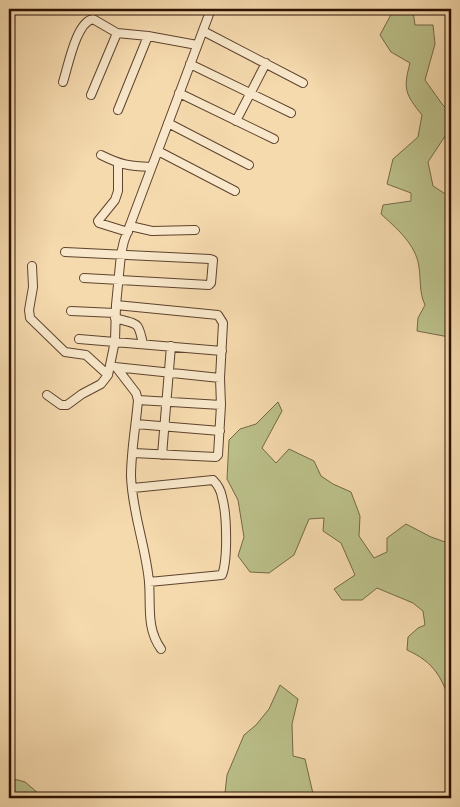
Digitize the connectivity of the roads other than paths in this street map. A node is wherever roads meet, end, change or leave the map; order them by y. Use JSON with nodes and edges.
{"nodes":[{"id":1,"x":211,"y":9,"type":"edge"},
{"id":2,"x":203,"y":31,"type":"junction"},
{"id":3,"x":117,"y":33,"type":"junction"},
{"id":4,"x":148,"y":36,"type":"junction"},
{"id":5,"x":197,"y":45,"type":"junction"},
{"id":6,"x":266,"y":63,"type":"junction"},
{"id":7,"x":190,"y":64,"type":"junction"},
{"id":8,"x":63,"y":82,"type":"dead end"},
{"id":9,"x":303,"y":82,"type":"dead end"},
{"id":10,"x":179,"y":93,"type":"junction"},
{"id":11,"x":251,"y":93,"type":"junction"},
{"id":12,"x":91,"y":94,"type":"dead end"},
{"id":13,"x":118,"y":110,"type":"dead end"},
{"id":14,"x":291,"y":113,"type":"dead end"},
{"id":15,"x":236,"y":121,"type":"junction"},
{"id":16,"x":168,"y":123,"type":"junction"},
{"id":17,"x":274,"y":139,"type":"dead end"},
{"id":18,"x":158,"y":151,"type":"junction"},
{"id":19,"x":101,"y":155,"type":"dead end"},
{"id":20,"x":118,"y":164,"type":"junction"},
{"id":21,"x":249,"y":165,"type":"dead end"},
{"id":22,"x":152,"y":167,"type":"junction"},
{"id":23,"x":235,"y":191,"type":"dead end"},
{"id":24,"x":129,"y":229,"type":"junction"},
{"id":25,"x":195,"y":230,"type":"dead end"},
{"id":26,"x":65,"y":252,"type":"dead end"},
{"id":27,"x":120,"y":254,"type":"junction"},
{"id":28,"x":32,"y":266,"type":"dead end"},
{"id":29,"x":84,"y":278,"type":"dead end"},
{"id":30,"x":119,"y":281,"type":"junction"},
{"id":31,"x":71,"y":311,"type":"dead end"},
{"id":32,"x":115,"y":312,"type":"junction"},
{"id":33,"x":80,"y":339,"type":"dead end"},
{"id":34,"x":115,"y":341,"type":"junction"},
{"id":35,"x":143,"y":344,"type":"junction"},
{"id":36,"x":171,"y":346,"type":"junction"},
{"id":37,"x":222,"y":350,"type":"junction"},
{"id":38,"x":113,"y":366,"type":"junction"},
{"id":39,"x":168,"y":373,"type":"junction"},
{"id":40,"x":108,"y":375,"type":"junction"},
{"id":41,"x":220,"y":378,"type":"junction"},
{"id":42,"x":47,"y":395,"type":"dead end"},
{"id":43,"x":138,"y":400,"type":"junction"},
{"id":44,"x":165,"y":402,"type":"junction"},
{"id":45,"x":222,"y":405,"type":"junction"},
{"id":46,"x":136,"y":424,"type":"junction"},
{"id":47,"x":164,"y":426,"type":"junction"},
{"id":48,"x":220,"y":431,"type":"junction"},
{"id":49,"x":133,"y":453,"type":"junction"},
{"id":50,"x":162,"y":455,"type":"junction"},
{"id":51,"x":132,"y":488,"type":"junction"},
{"id":52,"x":148,"y":582,"type":"junction"},
{"id":53,"x":160,"y":649,"type":"dead end"}],
"edges":[{"from":1,"to":2,"type":"street"},
{"from":2,"to":5,"type":"street"},
{"from":2,"to":6,"type":"street"},
{"from":3,"to":4,"type":"street"},
{"from":3,"to":8,"type":"street"},
{"from":3,"to":12,"type":"street"},
{"from":4,"to":5,"type":"street"},
{"from":4,"to":13,"type":"street"},
{"from":5,"to":7,"type":"street"},
{"from":6,"to":9,"type":"street"},
{"from":6,"to":11,"type":"street"},
{"from":7,"to":10,"type":"street"},
{"from":7,"to":11,"type":"street"},
{"from":10,"to":15,"type":"street"},
{"from":10,"to":16,"type":"street"},
{"from":11,"to":14,"type":"street"},
{"from":11,"to":15,"type":"street"},
{"from":15,"to":17,"type":"street"},
{"from":16,"to":18,"type":"street"},
{"from":16,"to":21,"type":"street"},
{"from":18,"to":22,"type":"street"},
{"from":18,"to":23,"type":"street"},
{"from":19,"to":20,"type":"street"},
{"from":20,"to":22,"type":"street"},
{"from":20,"to":24,"type":"street"},
{"from":22,"to":24,"type":"street"},
{"from":24,"to":25,"type":"street"},
{"from":24,"to":27,"type":"street"},
{"from":26,"to":27,"type":"street"},
{"from":27,"to":30,"type":"street"},
{"from":27,"to":30,"type":"street"},
{"from":28,"to":40,"type":"street"},
{"from":29,"to":30,"type":"street"},
{"from":30,"to":32,"type":"street"},
{"from":31,"to":32,"type":"street"},
{"from":32,"to":34,"type":"street"},
{"from":32,"to":35,"type":"street"},
{"from":32,"to":37,"type":"street"},
{"from":33,"to":34,"type":"street"},
{"from":34,"to":35,"type":"street"},
{"from":34,"to":38,"type":"street"},
{"from":35,"to":36,"type":"street"},
{"from":36,"to":37,"type":"street"},
{"from":36,"to":39,"type":"street"},
{"from":37,"to":41,"type":"street"},
{"from":38,"to":39,"type":"street"},
{"from":38,"to":40,"type":"street"},
{"from":38,"to":43,"type":"street"},
{"from":39,"to":41,"type":"street"},
{"from":39,"to":44,"type":"street"},
{"from":40,"to":42,"type":"street"},
{"from":41,"to":45,"type":"street"},
{"from":43,"to":44,"type":"street"},
{"from":43,"to":46,"type":"street"},
{"from":44,"to":45,"type":"street"},
{"from":44,"to":47,"type":"street"},
{"from":45,"to":48,"type":"street"},
{"from":46,"to":47,"type":"street"},
{"from":46,"to":49,"type":"street"},
{"from":47,"to":48,"type":"street"},
{"from":47,"to":50,"type":"street"},
{"from":48,"to":50,"type":"street"},
{"from":49,"to":50,"type":"street"},
{"from":49,"to":51,"type":"street"},
{"from":51,"to":52,"type":"street"},
{"from":51,"to":52,"type":"street"},
{"from":52,"to":53,"type":"street"}]}
